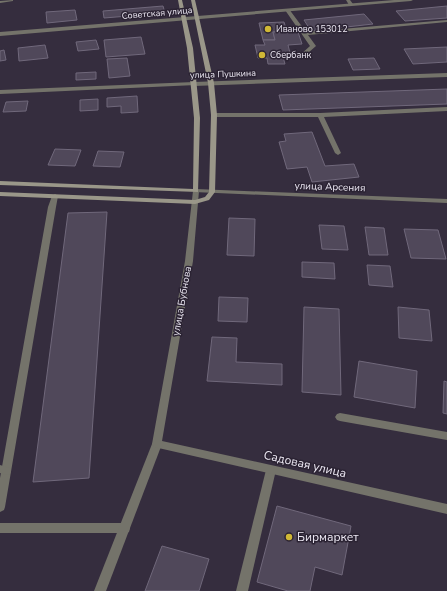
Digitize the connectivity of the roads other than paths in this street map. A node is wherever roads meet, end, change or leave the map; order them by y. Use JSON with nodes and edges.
{"nodes":[{"id":1,"x":11,"y":0,"type":"edge"},
{"id":2,"x":180,"y":0,"type":"edge"},
{"id":3,"x":193,"y":0,"type":"edge"},
{"id":4,"x":411,"y":0,"type":"edge"},
{"id":5,"x":0,"y":2,"type":"edge"},
{"id":6,"x":350,"y":2,"type":"edge"},
{"id":7,"x":287,"y":10,"type":"junction"},
{"id":8,"x":197,"y":17,"type":"junction"},
{"id":9,"x":184,"y":18,"type":"junction"},
{"id":10,"x":447,"y":22,"type":"edge"},
{"id":11,"x":0,"y":34,"type":"edge"},
{"id":12,"x":305,"y":34,"type":"junction"},
{"id":13,"x":301,"y":57,"type":"dead end"},
{"id":14,"x":447,"y":75,"type":"edge"},
{"id":15,"x":211,"y":83,"type":"junction"},
{"id":16,"x":194,"y":84,"type":"junction"},
{"id":17,"x":0,"y":92,"type":"edge"},
{"id":18,"x":447,"y":109,"type":"edge"},
{"id":19,"x":214,"y":115,"type":"junction"},
{"id":20,"x":320,"y":115,"type":"junction"},
{"id":21,"x":338,"y":153,"type":"dead end"},
{"id":22,"x":0,"y":183,"type":"edge"},
{"id":23,"x":196,"y":191,"type":"junction"},
{"id":24,"x":212,"y":192,"type":"junction"},
{"id":25,"x":0,"y":194,"type":"edge"},
{"id":26,"x":55,"y":196,"type":"junction"},
{"id":27,"x":447,"y":201,"type":"edge"},
{"id":28,"x":195,"y":202,"type":"junction"},
{"id":29,"x":340,"y":417,"type":"dead end"},
{"id":30,"x":447,"y":436,"type":"edge"},
{"id":31,"x":157,"y":444,"type":"junction"},
{"id":32,"x":3,"y":470,"type":"edge"},
{"id":33,"x":271,"y":470,"type":"junction"},
{"id":34,"x":0,"y":507,"type":"edge"},
{"id":35,"x":447,"y":509,"type":"edge"},
{"id":36,"x":0,"y":528,"type":"edge"},
{"id":37,"x":125,"y":528,"type":"junction"},
{"id":38,"x":100,"y":591,"type":"edge"},
{"id":39,"x":242,"y":591,"type":"edge"}],
"edges":[{"from":1,"to":5,"type":"street"},
{"from":2,"to":9,"type":"main road","name":"улица Бубнова"},
{"from":3,"to":8,"type":"main road"},
{"from":4,"to":6,"type":"street","name":"Советская улица"},
{"from":6,"to":7,"type":"street","name":"Советская улица"},
{"from":7,"to":8,"type":"street","name":"Советская улица"},
{"from":7,"to":12,"type":"street"},
{"from":8,"to":9,"type":"street","name":"Советская улица"},
{"from":8,"to":15,"type":"main road"},
{"from":9,"to":11,"type":"street","name":"Советская улица"},
{"from":9,"to":16,"type":"main road","name":"улица Бубнова"},
{"from":10,"to":12,"type":"street"},
{"from":12,"to":13,"type":"street"},
{"from":14,"to":15,"type":"street","name":"улица Пушкина"},
{"from":15,"to":16,"type":"street","name":"улица Пушкина"},
{"from":15,"to":19,"type":"main road"},
{"from":16,"to":17,"type":"street","name":"улица Пушкина"},
{"from":16,"to":23,"type":"main road","name":"улица Бубнова"},
{"from":18,"to":20,"type":"street"},
{"from":19,"to":20,"type":"street"},
{"from":19,"to":24,"type":"main road"},
{"from":20,"to":21,"type":"street"},
{"from":22,"to":23,"type":"main road","name":"улица Арсения"},
{"from":23,"to":24,"type":"street","name":"улица Арсения"},
{"from":23,"to":28,"type":"street","name":"улица Бубнова"},
{"from":24,"to":27,"type":"street","name":"улица Арсения"},
{"from":24,"to":28,"type":"main road"},
{"from":25,"to":26,"type":"main road"},
{"from":26,"to":28,"type":"main road"},
{"from":26,"to":32,"type":"street"},
{"from":28,"to":31,"type":"street","name":"улица Бубнова"},
{"from":29,"to":30,"type":"street"},
{"from":31,"to":33,"type":"street","name":"Садовая улица"},
{"from":31,"to":37,"type":"street","name":"улица Бубнова"},
{"from":32,"to":34,"type":"street"},
{"from":33,"to":35,"type":"street","name":"Садовая улица"},
{"from":33,"to":39,"type":"street"},
{"from":36,"to":37,"type":"street"},
{"from":37,"to":38,"type":"street","name":"улица Бубнова"}]}
